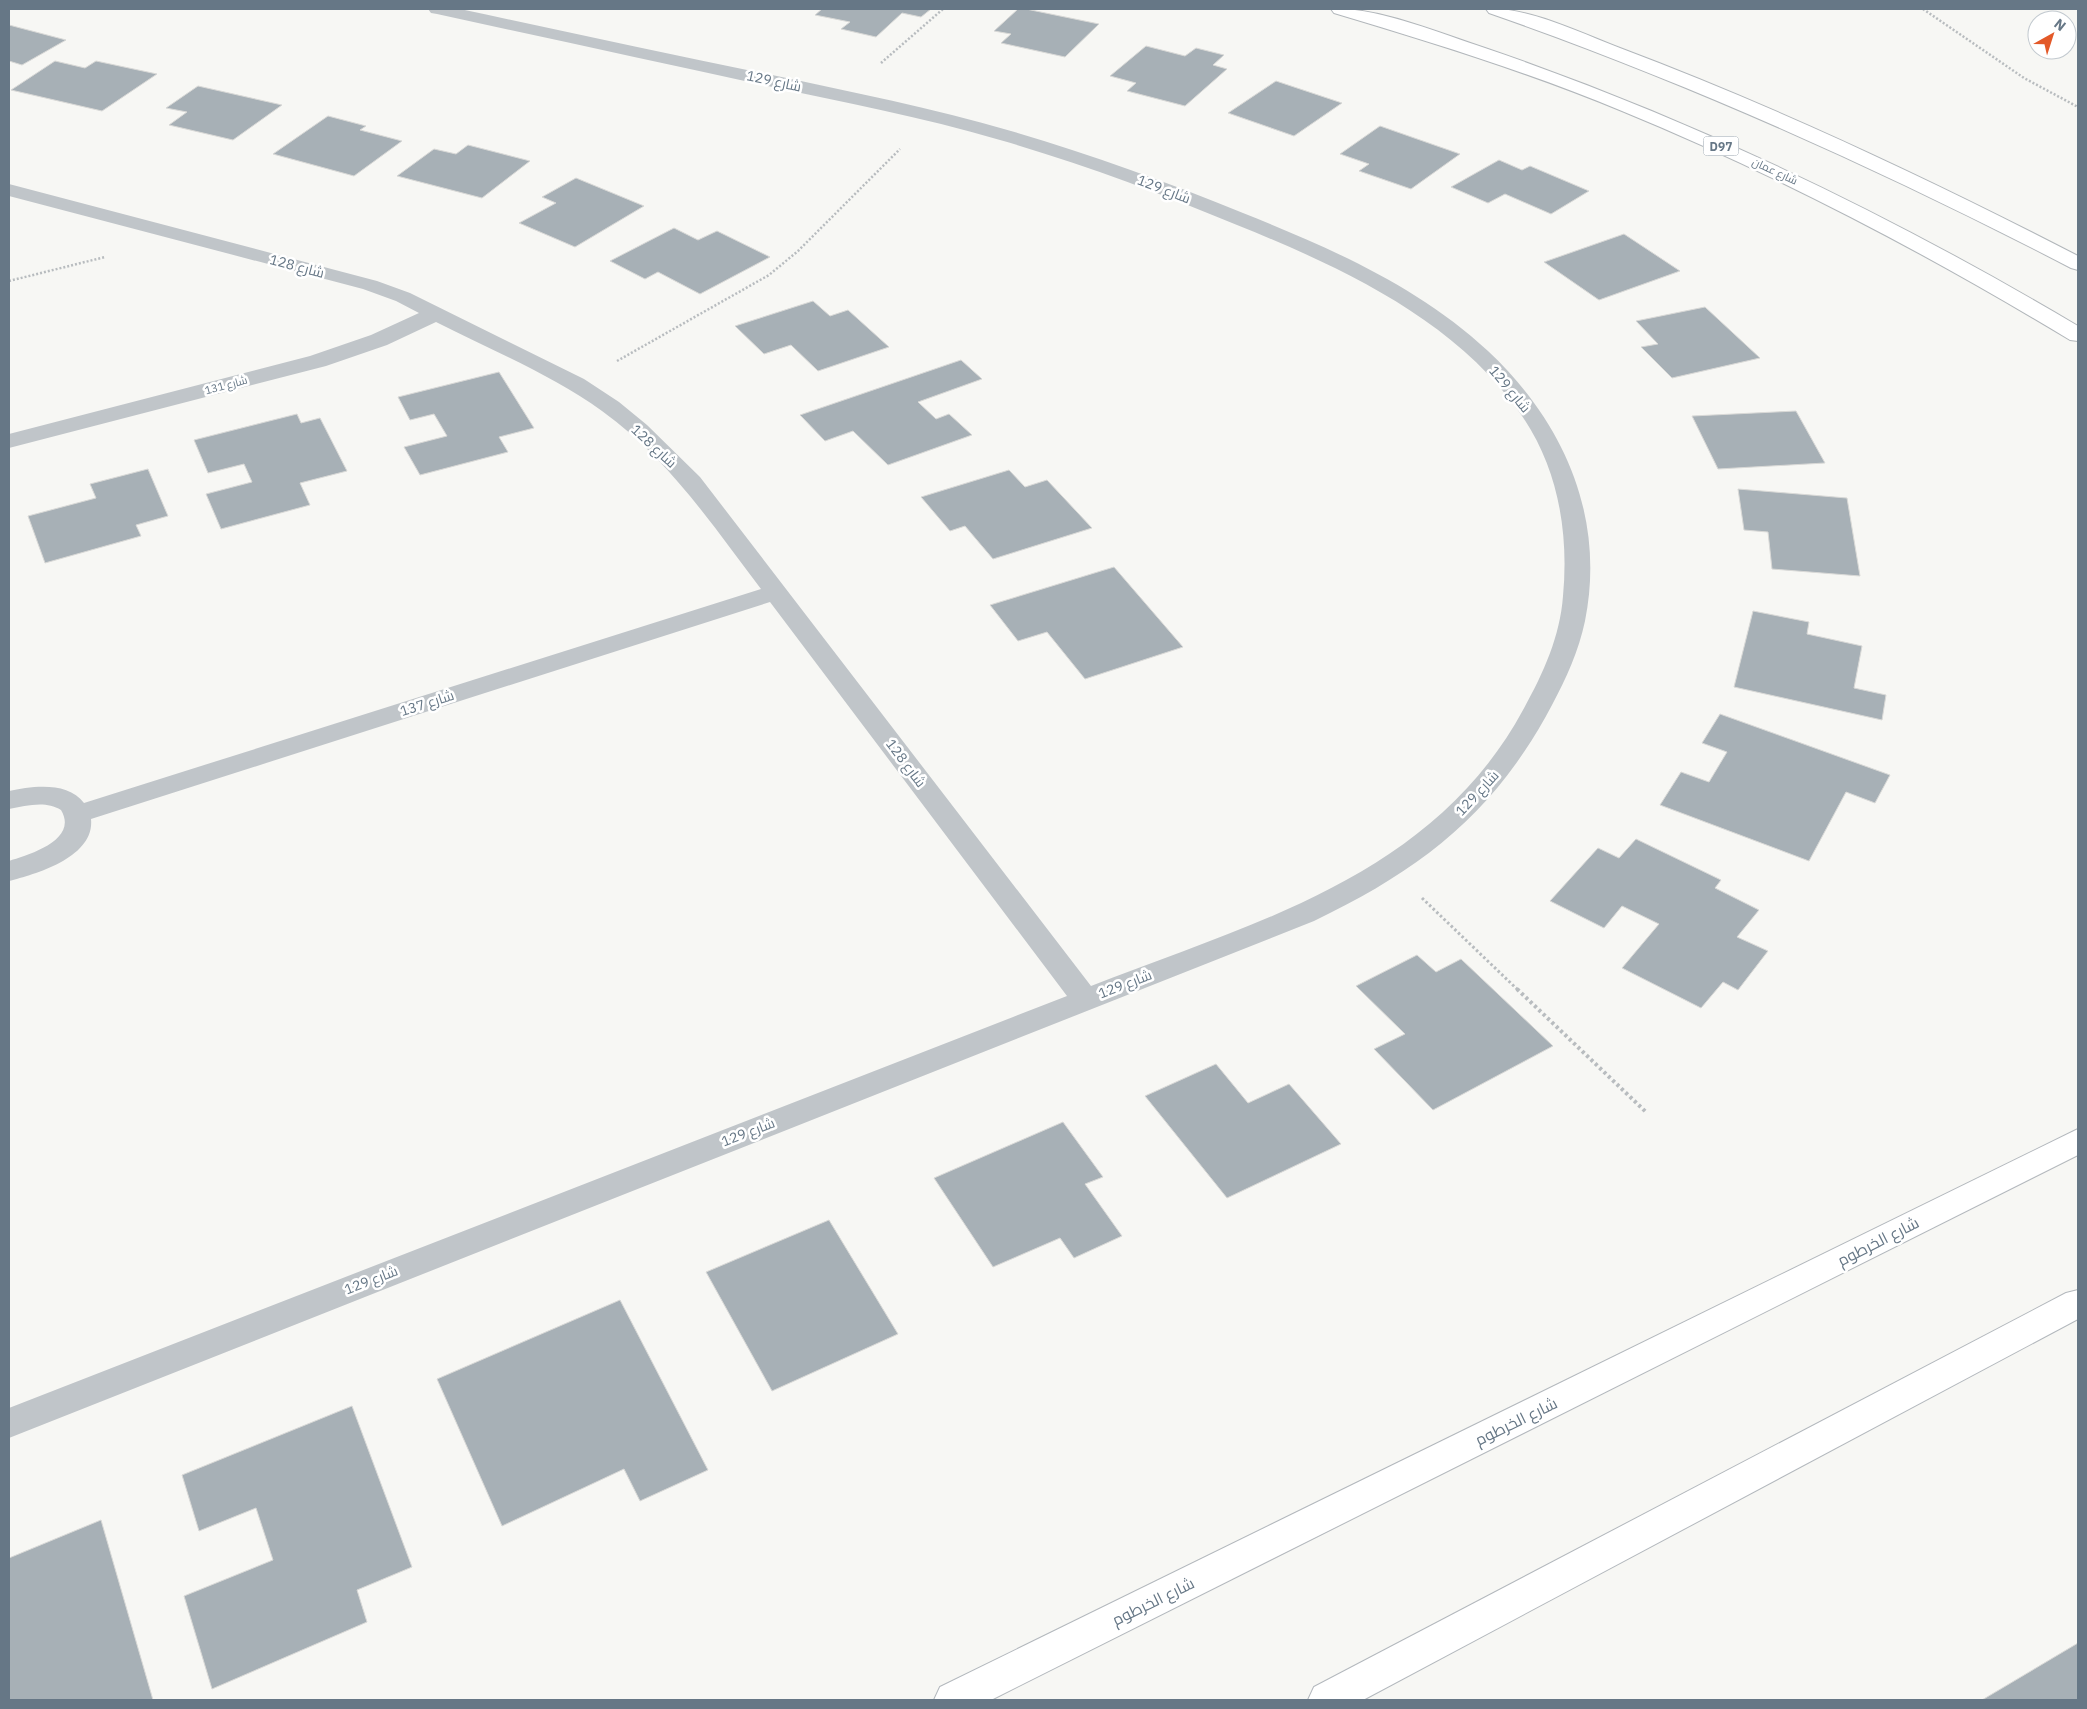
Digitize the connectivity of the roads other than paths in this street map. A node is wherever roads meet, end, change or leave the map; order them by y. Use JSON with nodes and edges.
{"nodes":[{"id":1,"x":437,"y":9,"type":"edge"},
{"id":2,"x":1340,"y":9,"type":"edge"},
{"id":3,"x":1495,"y":9,"type":"edge"},
{"id":4,"x":9,"y":190,"type":"edge"},
{"id":5,"x":2078,"y":264,"type":"edge"},
{"id":6,"x":437,"y":313,"type":"junction"},
{"id":7,"x":2078,"y":335,"type":"edge"},
{"id":8,"x":9,"y":442,"type":"edge"},
{"id":9,"x":776,"y":592,"type":"junction"},
{"id":10,"x":9,"y":800,"type":"edge"},
{"id":11,"x":78,"y":814,"type":"junction"},
{"id":12,"x":9,"y":871,"type":"edge"},
{"id":13,"x":1086,"y":1000,"type":"junction"},
{"id":14,"x":2078,"y":1141,"type":"edge"},
{"id":15,"x":2078,"y":1303,"type":"edge"},
{"id":16,"x":9,"y":1423,"type":"edge"},
{"id":17,"x":953,"y":1700,"type":"edge"},
{"id":18,"x":1327,"y":1700,"type":"edge"}],
"edges":[{"from":1,"to":13,"type":"street","name":"شارع 129"},
{"from":2,"to":7,"type":"main road","name":"شارع عمان","number":"D97"},
{"from":3,"to":5,"type":"main road"},
{"from":4,"to":6,"type":"street","name":"شارع 128"},
{"from":6,"to":8,"type":"street","name":"شارع 131"},
{"from":6,"to":9,"type":"street","name":"شارع 128"},
{"from":9,"to":11,"type":"street","name":"شارع 137"},
{"from":9,"to":13,"type":"street","name":"شارع 128"},
{"from":10,"to":11,"type":"street"},
{"from":11,"to":12,"type":"street"},
{"from":13,"to":16,"type":"street","name":"شارع 129"},
{"from":14,"to":17,"type":"main road","name":"شارع الخرطوم"},
{"from":15,"to":18,"type":"main road"}]}
